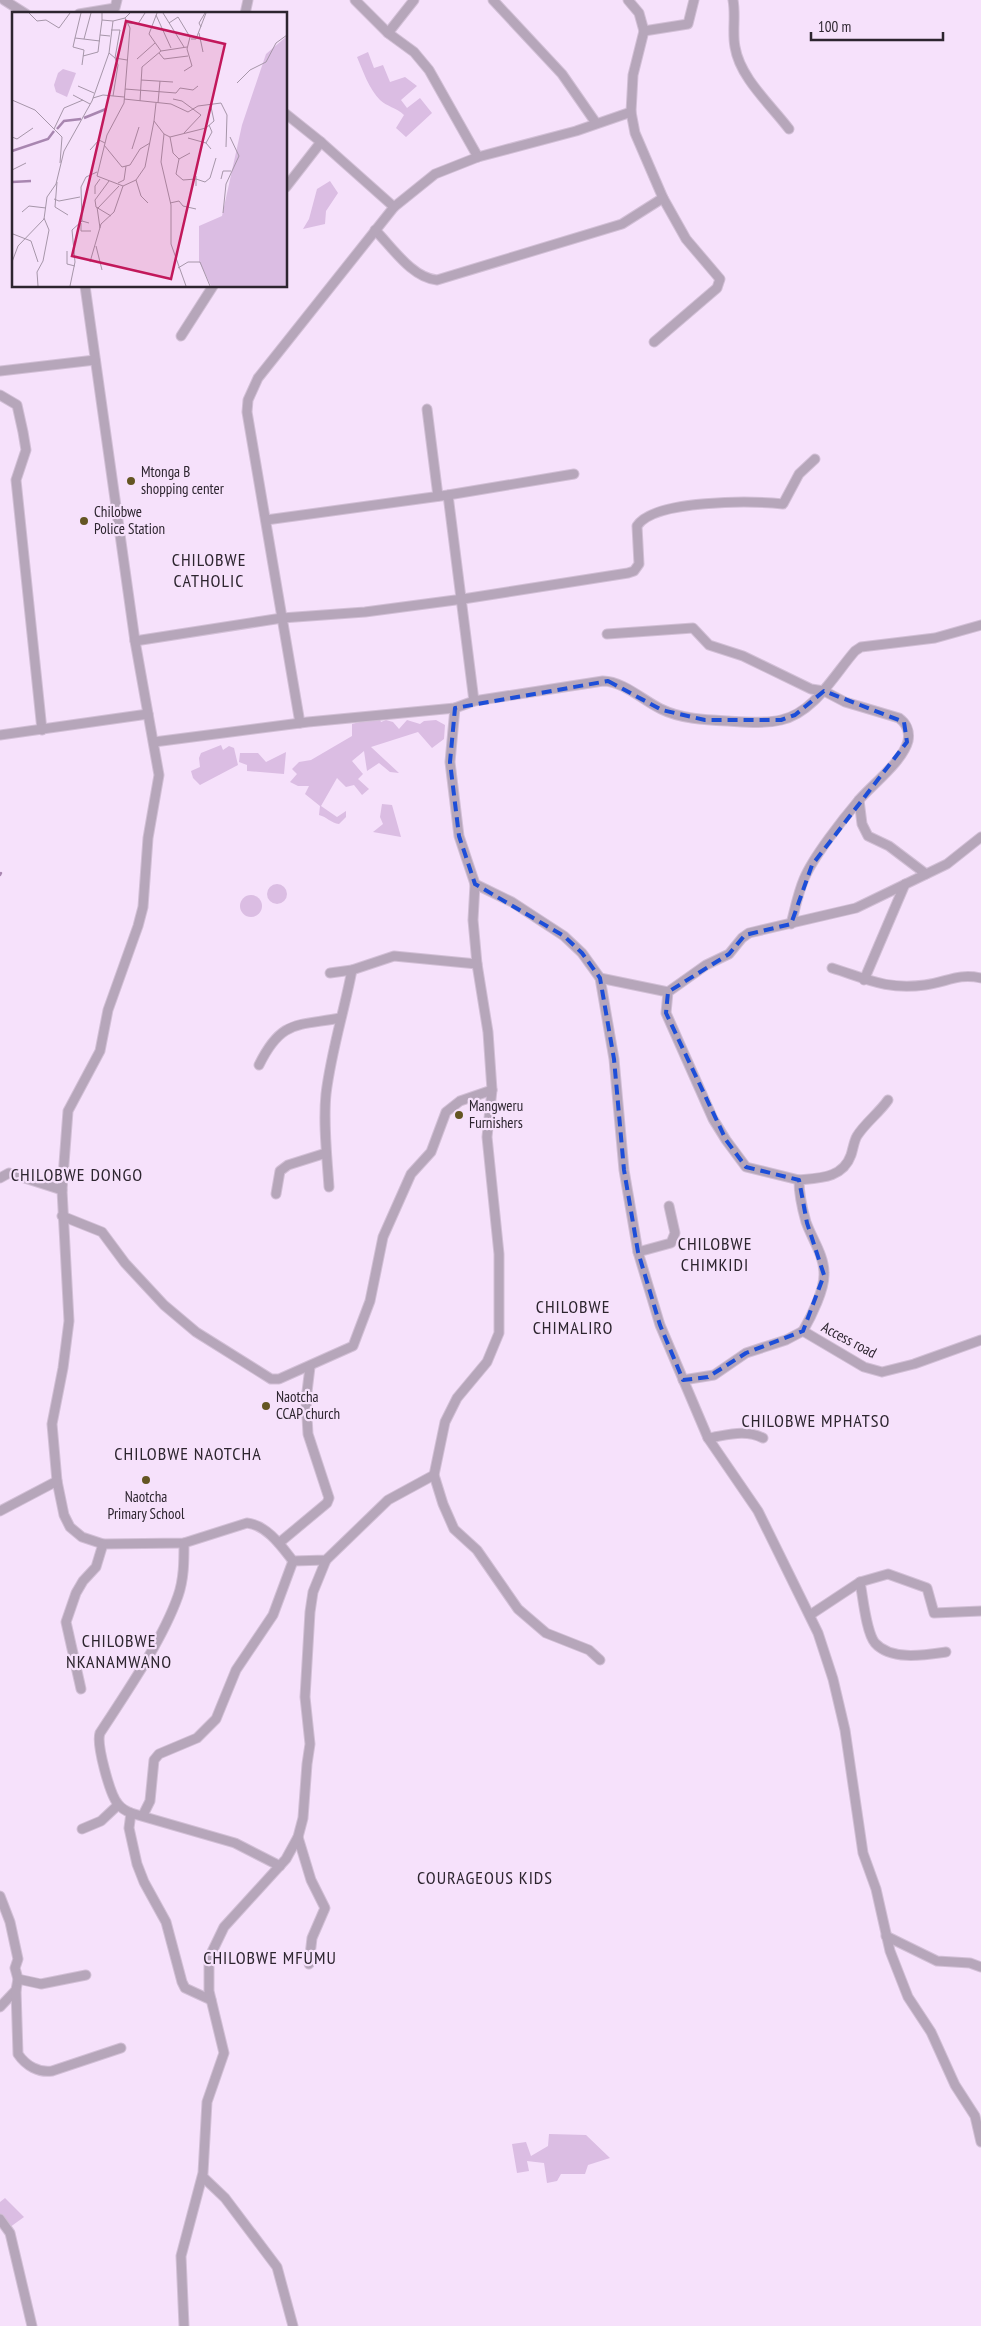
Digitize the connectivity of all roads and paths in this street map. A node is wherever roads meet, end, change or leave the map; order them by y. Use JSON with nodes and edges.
{"nodes":[{"id":1,"x":4,"y":0,"type":"edge"},
{"id":2,"x":117,"y":0,"type":"edge"},
{"id":3,"x":355,"y":0,"type":"edge"},
{"id":4,"x":414,"y":0,"type":"edge"},
{"id":5,"x":493,"y":0,"type":"edge"},
{"id":6,"x":628,"y":0,"type":"edge"},
{"id":7,"x":694,"y":0,"type":"edge"},
{"id":8,"x":734,"y":0,"type":"edge"},
{"id":9,"x":23,"y":12,"type":"edge"},
{"id":10,"x":91,"y":12,"type":"edge"},
{"id":11,"x":644,"y":31,"type":"junction"},
{"id":12,"x":388,"y":32,"type":"junction"},
{"id":13,"x":631,"y":112,"type":"junction"},
{"id":14,"x":288,"y":116,"type":"edge"},
{"id":15,"x":596,"y":123,"type":"junction"},
{"id":16,"x":789,"y":129,"type":"dead end"},
{"id":17,"x":321,"y":142,"type":"junction"},
{"id":18,"x":478,"y":157,"type":"junction"},
{"id":19,"x":288,"y":184,"type":"edge"},
{"id":20,"x":663,"y":198,"type":"junction"},
{"id":21,"x":394,"y":207,"type":"junction"},
{"id":22,"x":375,"y":230,"type":"junction"},
{"id":23,"x":86,"y":288,"type":"edge"},
{"id":24,"x":212,"y":288,"type":"edge"},
{"id":25,"x":181,"y":336,"type":"dead end"},
{"id":26,"x":654,"y":342,"type":"dead end"},
{"id":27,"x":95,"y":360,"type":"junction"},
{"id":28,"x":0,"y":371,"type":"edge"},
{"id":29,"x":0,"y":394,"type":"edge"},
{"id":30,"x":427,"y":409,"type":"dead end"},
{"id":31,"x":815,"y":459,"type":"dead end"},
{"id":32,"x":574,"y":474,"type":"dead end"},
{"id":33,"x":448,"y":494,"type":"junction"},
{"id":34,"x":438,"y":496,"type":"junction"},
{"id":35,"x":266,"y":520,"type":"junction"},
{"id":36,"x":463,"y":599,"type":"junction"},
{"id":37,"x":282,"y":618,"type":"junction"},
{"id":38,"x":981,"y":625,"type":"edge"},
{"id":39,"x":607,"y":634,"type":"dead end"},
{"id":40,"x":135,"y":641,"type":"junction"},
{"id":41,"x":824,"y":690,"type":"junction"},
{"id":42,"x":474,"y":701,"type":"junction"},
{"id":43,"x":455,"y":708,"type":"junction"},
{"id":44,"x":148,"y":714,"type":"junction"},
{"id":45,"x":300,"y":723,"type":"junction"},
{"id":46,"x":42,"y":730,"type":"junction"},
{"id":47,"x":0,"y":734,"type":"edge"},
{"id":48,"x":154,"y":742,"type":"junction"},
{"id":49,"x":859,"y":800,"type":"junction"},
{"id":50,"x":981,"y":837,"type":"edge"},
{"id":51,"x":926,"y":874,"type":"junction"},
{"id":52,"x":475,"y":884,"type":"junction"},
{"id":53,"x":905,"y":884,"type":"junction"},
{"id":54,"x":790,"y":924,"type":"junction"},
{"id":55,"x":477,"y":964,"type":"junction"},
{"id":56,"x":832,"y":968,"type":"dead end"},
{"id":57,"x":352,"y":970,"type":"junction"},
{"id":58,"x":330,"y":973,"type":"dead end"},
{"id":59,"x":600,"y":978,"type":"junction"},
{"id":60,"x":981,"y":978,"type":"edge"},
{"id":61,"x":864,"y":980,"type":"junction"},
{"id":62,"x":668,"y":992,"type":"junction"},
{"id":63,"x":340,"y":1018,"type":"junction"},
{"id":64,"x":259,"y":1065,"type":"dead end"},
{"id":65,"x":492,"y":1090,"type":"junction"},
{"id":66,"x":888,"y":1100,"type":"dead end"},
{"id":67,"x":326,"y":1153,"type":"junction"},
{"id":68,"x":0,"y":1178,"type":"edge"},
{"id":69,"x":799,"y":1180,"type":"junction"},
{"id":70,"x":329,"y":1186,"type":"dead end"},
{"id":71,"x":62,"y":1190,"type":"junction"},
{"id":72,"x":276,"y":1194,"type":"dead end"},
{"id":73,"x":669,"y":1206,"type":"dead end"},
{"id":74,"x":62,"y":1216,"type":"junction"},
{"id":75,"x":638,"y":1252,"type":"junction"},
{"id":76,"x":803,"y":1331,"type":"junction"},
{"id":77,"x":981,"y":1340,"type":"edge"},
{"id":78,"x":310,"y":1367,"type":"junction"},
{"id":79,"x":683,"y":1380,"type":"junction"},
{"id":80,"x":708,"y":1438,"type":"junction"},
{"id":81,"x":763,"y":1438,"type":"dead end"},
{"id":82,"x":434,"y":1475,"type":"junction"},
{"id":83,"x":57,"y":1481,"type":"junction"},
{"id":84,"x":0,"y":1511,"type":"edge"},
{"id":85,"x":184,"y":1543,"type":"junction"},
{"id":86,"x":279,"y":1543,"type":"junction"},
{"id":87,"x":103,"y":1544,"type":"junction"},
{"id":88,"x":326,"y":1560,"type":"junction"},
{"id":89,"x":293,"y":1561,"type":"junction"},
{"id":90,"x":860,"y":1582,"type":"junction"},
{"id":91,"x":981,"y":1611,"type":"edge"},
{"id":92,"x":810,"y":1615,"type":"junction"},
{"id":93,"x":946,"y":1652,"type":"dead end"},
{"id":94,"x":600,"y":1660,"type":"dead end"},
{"id":95,"x":81,"y":1689,"type":"dead end"},
{"id":96,"x":118,"y":1805,"type":"junction"},
{"id":97,"x":131,"y":1813,"type":"junction"},
{"id":98,"x":143,"y":1816,"type":"junction"},
{"id":99,"x":82,"y":1829,"type":"dead end"},
{"id":100,"x":298,"y":1837,"type":"junction"},
{"id":101,"x":280,"y":1866,"type":"junction"},
{"id":102,"x":0,"y":1896,"type":"edge"},
{"id":103,"x":886,"y":1936,"type":"junction"},
{"id":104,"x":309,"y":1964,"type":"dead end"},
{"id":105,"x":981,"y":1968,"type":"edge"},
{"id":106,"x":86,"y":1974,"type":"dead end"},
{"id":107,"x":18,"y":1979,"type":"junction"},
{"id":108,"x":16,"y":1990,"type":"junction"},
{"id":109,"x":210,"y":2000,"type":"junction"},
{"id":110,"x":0,"y":2007,"type":"edge"},
{"id":111,"x":122,"y":2048,"type":"dead end"},
{"id":112,"x":981,"y":2142,"type":"edge"},
{"id":113,"x":203,"y":2177,"type":"junction"},
{"id":114,"x":0,"y":2219,"type":"edge"},
{"id":115,"x":32,"y":2326,"type":"edge"},
{"id":116,"x":184,"y":2326,"type":"edge"},
{"id":117,"x":293,"y":2326,"type":"edge"}],
"edges":[{"from":1,"to":9,"type":"street"},
{"from":2,"to":10,"type":"street"},
{"from":3,"to":12,"type":"street"},
{"from":4,"to":12,"type":"street"},
{"from":5,"to":15,"type":"street"},
{"from":6,"to":11,"type":"street"},
{"from":7,"to":11,"type":"street"},
{"from":8,"to":16,"type":"street"},
{"from":11,"to":13,"type":"street"},
{"from":12,"to":18,"type":"street"},
{"from":13,"to":15,"type":"street"},
{"from":13,"to":20,"type":"street"},
{"from":14,"to":17,"type":"street"},
{"from":15,"to":18,"type":"street"},
{"from":17,"to":19,"type":"street"},
{"from":17,"to":21,"type":"street"},
{"from":18,"to":21,"type":"street"},
{"from":20,"to":22,"type":"street"},
{"from":20,"to":26,"type":"street"},
{"from":21,"to":22,"type":"street"},
{"from":22,"to":35,"type":"street"},
{"from":23,"to":27,"type":"street"},
{"from":24,"to":25,"type":"street"},
{"from":27,"to":28,"type":"street"},
{"from":27,"to":40,"type":"street"},
{"from":29,"to":46,"type":"street"},
{"from":30,"to":34,"type":"street"},
{"from":31,"to":36,"type":"street"},
{"from":32,"to":33,"type":"street"},
{"from":33,"to":34,"type":"street"},
{"from":33,"to":36,"type":"street"},
{"from":34,"to":35,"type":"street"},
{"from":35,"to":37,"type":"street"},
{"from":36,"to":37,"type":"street"},
{"from":36,"to":42,"type":"street"},
{"from":37,"to":40,"type":"street"},
{"from":37,"to":45,"type":"street"},
{"from":38,"to":41,"type":"street"},
{"from":39,"to":41,"type":"street"},
{"from":40,"to":44,"type":"street"},
{"from":41,"to":42,"type":"street"},
{"from":41,"to":49,"type":"street"},
{"from":42,"to":43,"type":"street"},
{"from":43,"to":45,"type":"street"},
{"from":43,"to":52,"type":"street"},
{"from":44,"to":46,"type":"street"},
{"from":44,"to":48,"type":"street"},
{"from":45,"to":48,"type":"street"},
{"from":46,"to":47,"type":"street"},
{"from":48,"to":71,"type":"street"},
{"from":49,"to":51,"type":"street"},
{"from":49,"to":54,"type":"street"},
{"from":50,"to":51,"type":"street"},
{"from":51,"to":53,"type":"street"},
{"from":52,"to":55,"type":"street"},
{"from":52,"to":59,"type":"street"},
{"from":53,"to":54,"type":"street"},
{"from":53,"to":61,"type":"street"},
{"from":54,"to":62,"type":"street"},
{"from":55,"to":57,"type":"street"},
{"from":55,"to":65,"type":"street"},
{"from":56,"to":61,"type":"street"},
{"from":57,"to":58,"type":"street"},
{"from":57,"to":63,"type":"street"},
{"from":59,"to":62,"type":"street"},
{"from":59,"to":75,"type":"street"},
{"from":60,"to":61,"type":"street"},
{"from":62,"to":69,"type":"street"},
{"from":63,"to":64,"type":"street"},
{"from":63,"to":67,"type":"street"},
{"from":65,"to":78,"type":"street"},
{"from":65,"to":82,"type":"street"},
{"from":66,"to":69,"type":"street"},
{"from":67,"to":70,"type":"street"},
{"from":67,"to":72,"type":"street"},
{"from":68,"to":71,"type":"street"},
{"from":69,"to":76,"type":"street"},
{"from":71,"to":74,"type":"street"},
{"from":73,"to":75,"type":"street"},
{"from":74,"to":78,"type":"street"},
{"from":74,"to":83,"type":"street"},
{"from":75,"to":79,"type":"street"},
{"from":76,"to":77,"type":"street","name":"Access road"},
{"from":76,"to":79,"type":"street","name":"Access road"},
{"from":78,"to":86,"type":"street"},
{"from":79,"to":80,"type":"street"},
{"from":80,"to":81,"type":"street"},
{"from":80,"to":92,"type":"street"},
{"from":82,"to":88,"type":"street"},
{"from":82,"to":94,"type":"street"},
{"from":83,"to":84,"type":"street"},
{"from":83,"to":87,"type":"street"},
{"from":85,"to":86,"type":"street"},
{"from":85,"to":87,"type":"street"},
{"from":85,"to":96,"type":"street"},
{"from":86,"to":89,"type":"street"},
{"from":87,"to":95,"type":"street"},
{"from":88,"to":89,"type":"street"},
{"from":88,"to":100,"type":"street"},
{"from":89,"to":98,"type":"street"},
{"from":90,"to":91,"type":"street"},
{"from":90,"to":92,"type":"street"},
{"from":90,"to":93,"type":"street"},
{"from":92,"to":103,"type":"street"},
{"from":96,"to":97,"type":"street"},
{"from":96,"to":99,"type":"street"},
{"from":97,"to":98,"type":"street"},
{"from":97,"to":109,"type":"street"},
{"from":98,"to":101,"type":"street"},
{"from":100,"to":101,"type":"street"},
{"from":100,"to":104,"type":"street"},
{"from":101,"to":109,"type":"street"},
{"from":102,"to":107,"type":"street"},
{"from":103,"to":105,"type":"street"},
{"from":103,"to":112,"type":"street"},
{"from":106,"to":107,"type":"street"},
{"from":107,"to":108,"type":"street"},
{"from":108,"to":110,"type":"street"},
{"from":108,"to":111,"type":"street"},
{"from":109,"to":113,"type":"street"},
{"from":113,"to":116,"type":"street"},
{"from":113,"to":117,"type":"street"},
{"from":114,"to":115,"type":"street"}]}
